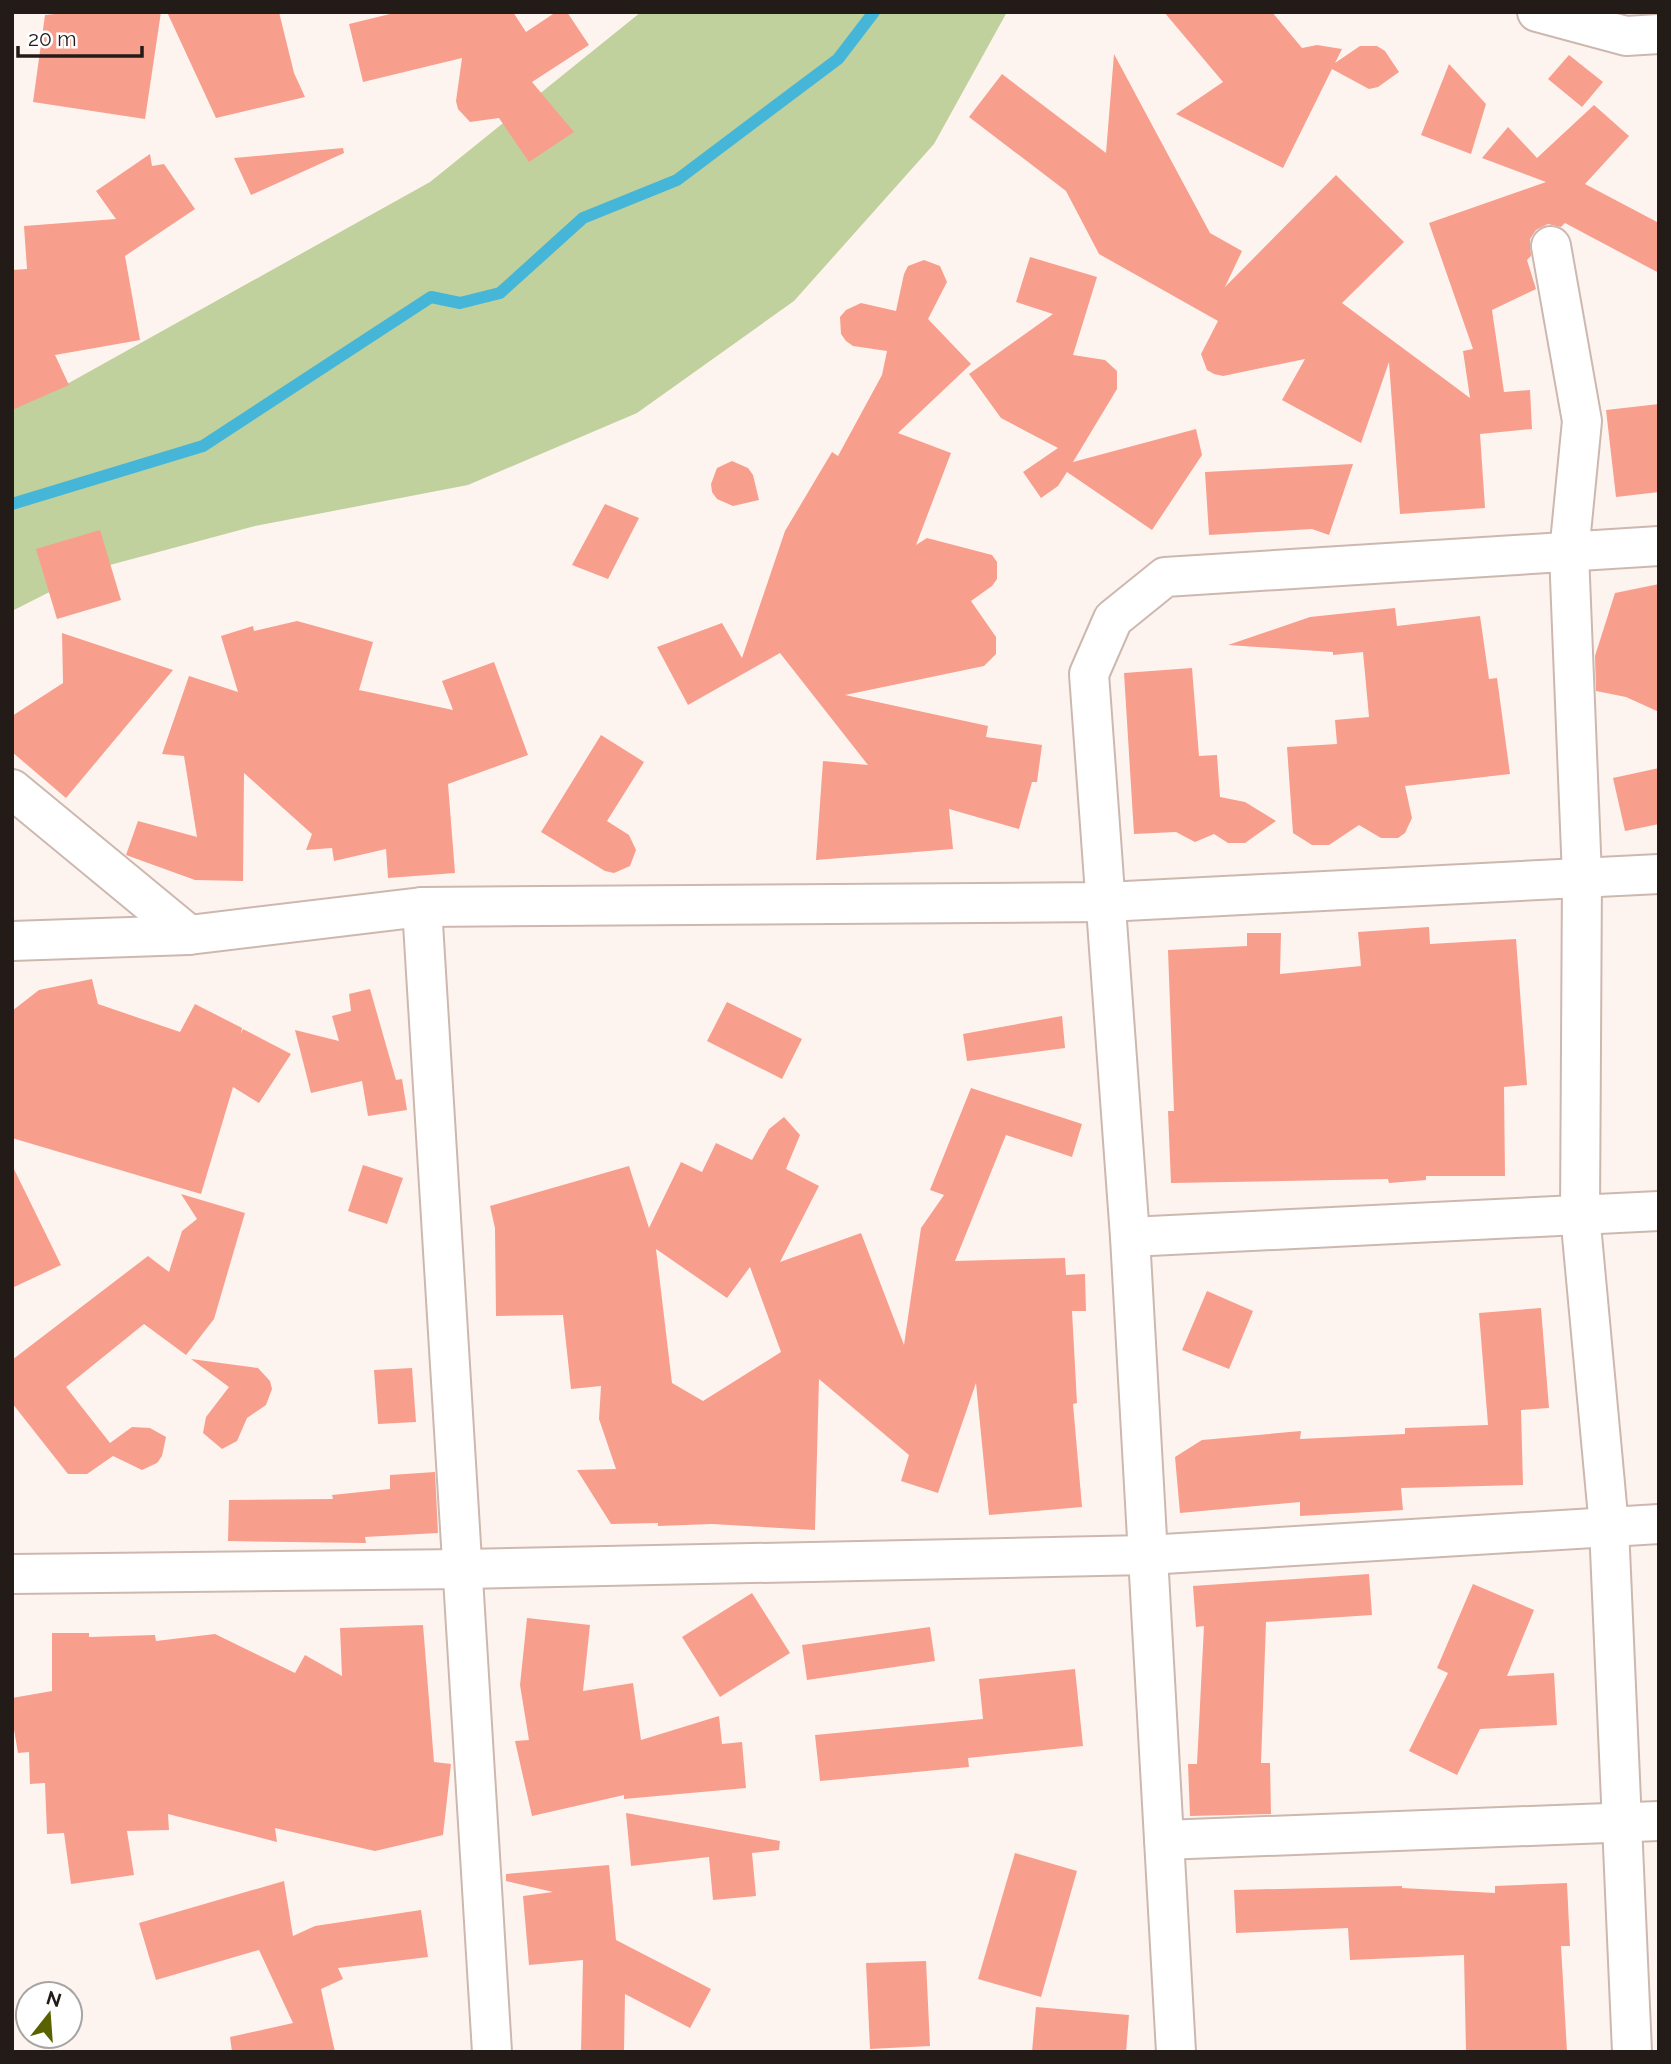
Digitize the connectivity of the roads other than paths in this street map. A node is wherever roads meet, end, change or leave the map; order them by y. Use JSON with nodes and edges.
{"nodes":[{"id":1,"x":1537,"y":12,"type":"edge"},
{"id":2,"x":1659,"y":34,"type":"edge"},
{"id":3,"x":1551,"y":246,"type":"dead end"},
{"id":4,"x":1659,"y":546,"type":"edge"},
{"id":5,"x":1569,"y":553,"type":"junction"},
{"id":6,"x":12,"y":789,"type":"edge"},
{"id":7,"x":1659,"y":874,"type":"edge"},
{"id":8,"x":1582,"y":877,"type":"junction"},
{"id":9,"x":1106,"y":902,"type":"junction"},
{"id":10,"x":422,"y":907,"type":"junction"},
{"id":11,"x":189,"y":935,"type":"junction"},
{"id":12,"x":12,"y":941,"type":"edge"},
{"id":13,"x":1659,"y":1211,"type":"edge"},
{"id":14,"x":1580,"y":1214,"type":"junction"},
{"id":15,"x":1130,"y":1237,"type":"junction"},
{"id":16,"x":1659,"y":1524,"type":"edge"},
{"id":17,"x":1609,"y":1527,"type":"junction"},
{"id":18,"x":1147,"y":1555,"type":"junction"},
{"id":19,"x":464,"y":1569,"type":"junction"},
{"id":20,"x":12,"y":1574,"type":"edge"},
{"id":21,"x":1659,"y":1821,"type":"edge"},
{"id":22,"x":1620,"y":1822,"type":"junction"},
{"id":23,"x":1164,"y":1840,"type":"junction"},
{"id":24,"x":492,"y":2052,"type":"edge"},
{"id":25,"x":1176,"y":2052,"type":"edge"},
{"id":26,"x":1632,"y":2052,"type":"edge"}],
"edges":[{"from":1,"to":2,"type":"street"},
{"from":3,"to":5,"type":"street"},
{"from":4,"to":5,"type":"street"},
{"from":5,"to":8,"type":"street"},
{"from":5,"to":9,"type":"street"},
{"from":6,"to":11,"type":"street"},
{"from":7,"to":8,"type":"street"},
{"from":8,"to":9,"type":"street"},
{"from":8,"to":14,"type":"street"},
{"from":9,"to":10,"type":"street"},
{"from":9,"to":15,"type":"street"},
{"from":10,"to":11,"type":"street"},
{"from":10,"to":19,"type":"street"},
{"from":11,"to":12,"type":"street"},
{"from":13,"to":14,"type":"street"},
{"from":14,"to":15,"type":"street"},
{"from":14,"to":17,"type":"street"},
{"from":15,"to":18,"type":"street"},
{"from":16,"to":17,"type":"street"},
{"from":17,"to":18,"type":"street"},
{"from":17,"to":22,"type":"street"},
{"from":18,"to":19,"type":"street"},
{"from":18,"to":23,"type":"street"},
{"from":19,"to":20,"type":"street"},
{"from":19,"to":24,"type":"street"},
{"from":21,"to":22,"type":"street"},
{"from":22,"to":23,"type":"street"},
{"from":22,"to":26,"type":"street"},
{"from":23,"to":25,"type":"street"}]}
